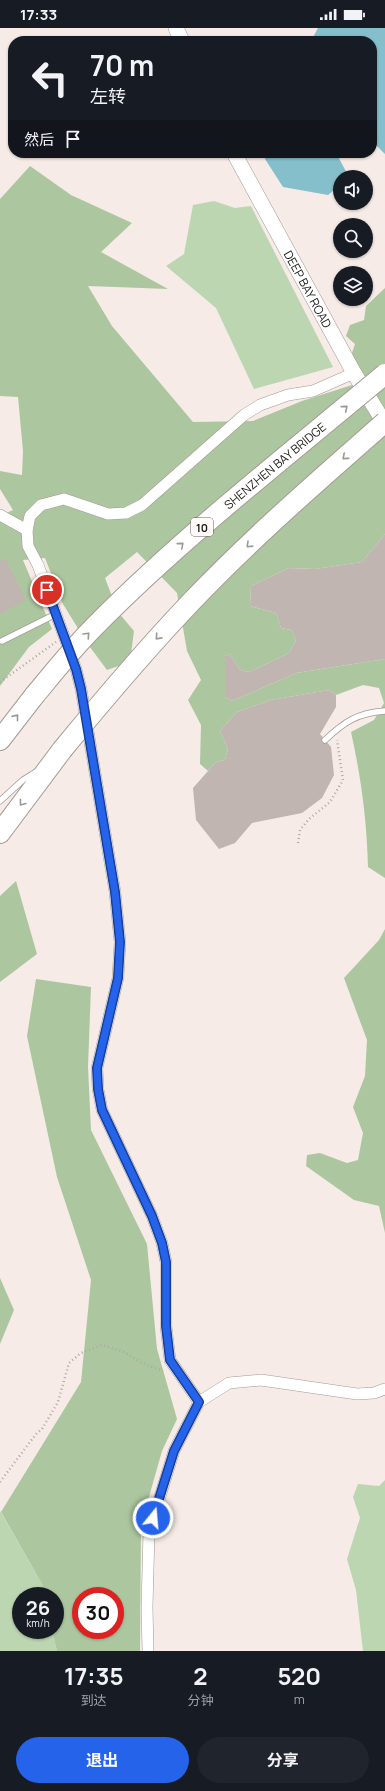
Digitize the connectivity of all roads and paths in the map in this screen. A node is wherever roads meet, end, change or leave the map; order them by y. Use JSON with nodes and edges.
{"nodes":[{"id":1,"x":237,"y":158,"type":"edge"},
{"id":2,"x":354,"y":373,"type":"junction"},
{"id":3,"x":385,"y":374,"type":"edge"},
{"id":4,"x":385,"y":423,"type":"edge"},
{"id":5,"x":0,"y":515,"type":"edge"},
{"id":6,"x":27,"y":530,"type":"junction"},
{"id":7,"x":56,"y":614,"type":"junction"},
{"id":8,"x":64,"y":636,"type":"junction"},
{"id":9,"x":2,"y":640,"type":"dead end"},
{"id":10,"x":0,"y":682,"type":"edge"},
{"id":11,"x":385,"y":711,"type":"edge"},
{"id":12,"x":335,"y":730,"type":"junction"},
{"id":13,"x":0,"y":740,"type":"edge"},
{"id":14,"x":325,"y":740,"type":"dead end"},
{"id":15,"x":60,"y":753,"type":"junction"},
{"id":16,"x":0,"y":801,"type":"edge"},
{"id":17,"x":0,"y":833,"type":"edge"},
{"id":18,"x":298,"y":843,"type":"dead end"},
{"id":19,"x":184,"y":1381,"type":"junction"},
{"id":20,"x":385,"y":1390,"type":"edge"},
{"id":21,"x":199,"y":1402,"type":"junction"},
{"id":22,"x":0,"y":1482,"type":"edge"},
{"id":23,"x":148,"y":1651,"type":"edge"}],
"edges":[{"from":1,"to":2,"type":"street","name":"DEEP BAY ROAD"},
{"from":2,"to":4,"type":"street","name":"DEEP BAY ROAD"},
{"from":2,"to":6,"type":"street"},
{"from":13,"to":3,"type":"highway","name":"SHENZHEN BAY BRIDGE","number":"10","one_way":true,"bridge":true},
{"from":4,"to":15,"type":"highway","one_way":true,"bridge":true},
{"from":5,"to":6,"type":"street"},
{"from":6,"to":7,"type":"street"},
{"from":7,"to":8,"type":"street"},
{"from":7,"to":9,"type":"lane"},
{"from":8,"to":10,"type":"path"},
{"from":8,"to":19,"type":"street"},
{"from":11,"to":12,"type":"lane"},
{"from":12,"to":14,"type":"lane"},
{"from":12,"to":18,"type":"path"},
{"from":15,"to":16,"type":"lane"},
{"from":15,"to":17,"type":"highway","one_way":true},
{"from":19,"to":21,"type":"street"},
{"from":19,"to":22,"type":"path"},
{"from":20,"to":21,"type":"street"},
{"from":21,"to":23,"type":"street"}]}
